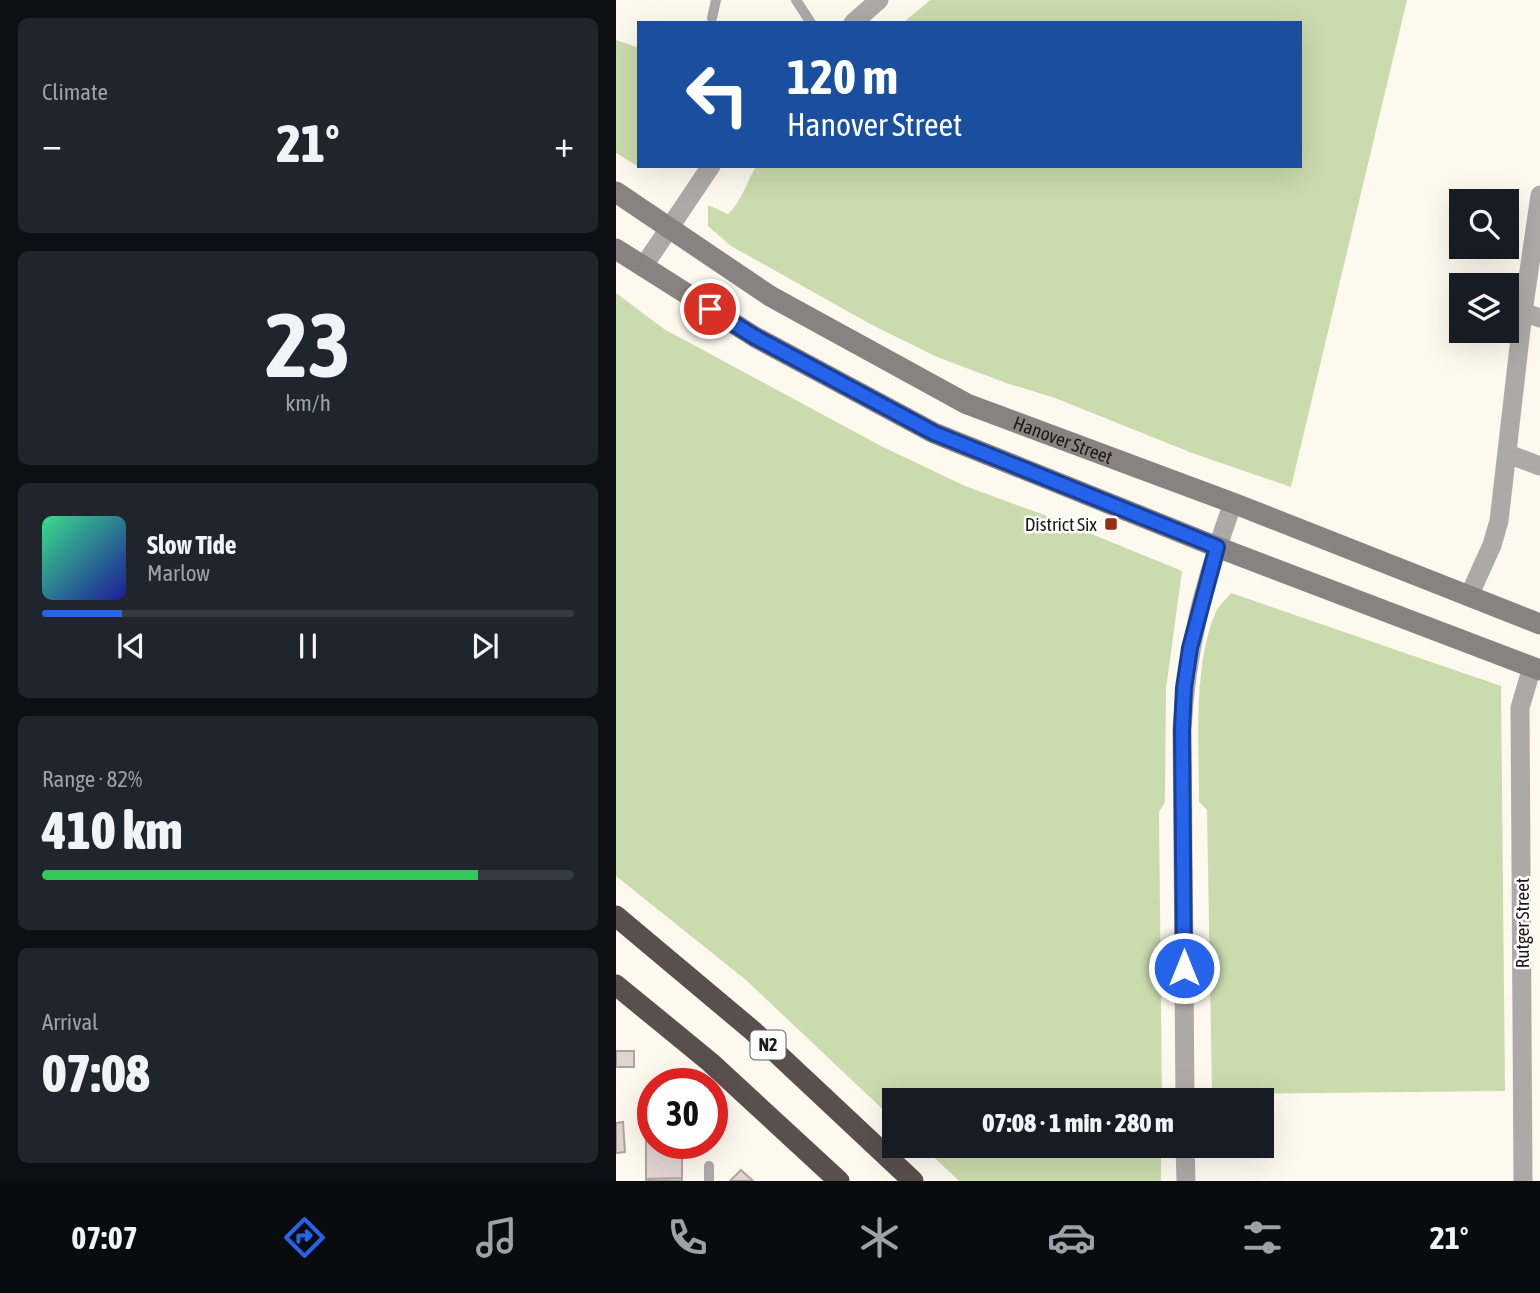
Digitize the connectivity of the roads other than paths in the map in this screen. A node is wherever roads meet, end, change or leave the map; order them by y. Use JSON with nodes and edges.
{"nodes":[{"id":1,"x":716,"y":0,"type":"edge"},
{"id":2,"x":796,"y":0,"type":"edge"},
{"id":3,"x":880,"y":0,"type":"edge"},
{"id":4,"x":712,"y":18,"type":"dead end"},
{"id":5,"x":810,"y":21,"type":"edge"},
{"id":6,"x":855,"y":21,"type":"edge"},
{"id":7,"x":710,"y":168,"type":"edge"},
{"id":8,"x":616,"y":192,"type":"edge"},
{"id":9,"x":1540,"y":195,"type":"edge"},
{"id":10,"x":670,"y":228,"type":"junction"},
{"id":11,"x":616,"y":249,"type":"edge"},
{"id":12,"x":643,"y":267,"type":"junction"},
{"id":13,"x":1532,"y":315,"type":"edge"},
{"id":14,"x":1508,"y":454,"type":"junction"},
{"id":15,"x":1540,"y":466,"type":"edge"},
{"id":16,"x":1233,"y":503,"type":"junction"},
{"id":17,"x":1217,"y":547,"type":"junction"},
{"id":18,"x":1469,"y":596,"type":"junction"},
{"id":19,"x":1540,"y":624,"type":"edge"},
{"id":20,"x":1536,"y":669,"type":"edge"},
{"id":21,"x":616,"y":916,"type":"edge"},
{"id":22,"x":616,"y":985,"type":"edge"},
{"id":23,"x":1185,"y":1088,"type":"edge"},
{"id":24,"x":1531,"y":1112,"type":"edge"},
{"id":25,"x":1185,"y":1158,"type":"edge"},
{"id":26,"x":709,"y":1166,"type":"dead end"},
{"id":27,"x":709,"y":1181,"type":"edge"},
{"id":28,"x":839,"y":1181,"type":"edge"},
{"id":29,"x":913,"y":1181,"type":"edge"},
{"id":30,"x":1186,"y":1181,"type":"edge"},
{"id":31,"x":1523,"y":1181,"type":"edge"}],
"edges":[{"from":1,"to":4,"type":"lane"},
{"from":2,"to":5,"type":"lane"},
{"from":3,"to":6,"type":"street"},
{"from":7,"to":10,"type":"street"},
{"from":8,"to":10,"type":"street","name":"Hanover Street"},
{"from":9,"to":13,"type":"street"},
{"from":10,"to":12,"type":"street"},
{"from":10,"to":16,"type":"street","name":"Hanover Street"},
{"from":11,"to":12,"type":"street"},
{"from":12,"to":17,"type":"street"},
{"from":13,"to":14,"type":"street"},
{"from":14,"to":15,"type":"street"},
{"from":14,"to":18,"type":"street"},
{"from":16,"to":17,"type":"street"},
{"from":16,"to":18,"type":"street","name":"Hanover Street"},
{"from":17,"to":20,"type":"street"},
{"from":17,"to":23,"type":"street"},
{"from":18,"to":19,"type":"street","name":"Hanover Street"},
{"from":20,"to":24,"type":"street","name":"Rutger Street"},
{"from":21,"to":29,"type":"highway","number":"N2"},
{"from":22,"to":28,"type":"highway"},
{"from":24,"to":31,"type":"street","name":"Rutger Street"},
{"from":25,"to":30,"type":"street"},
{"from":26,"to":27,"type":"lane"}]}
